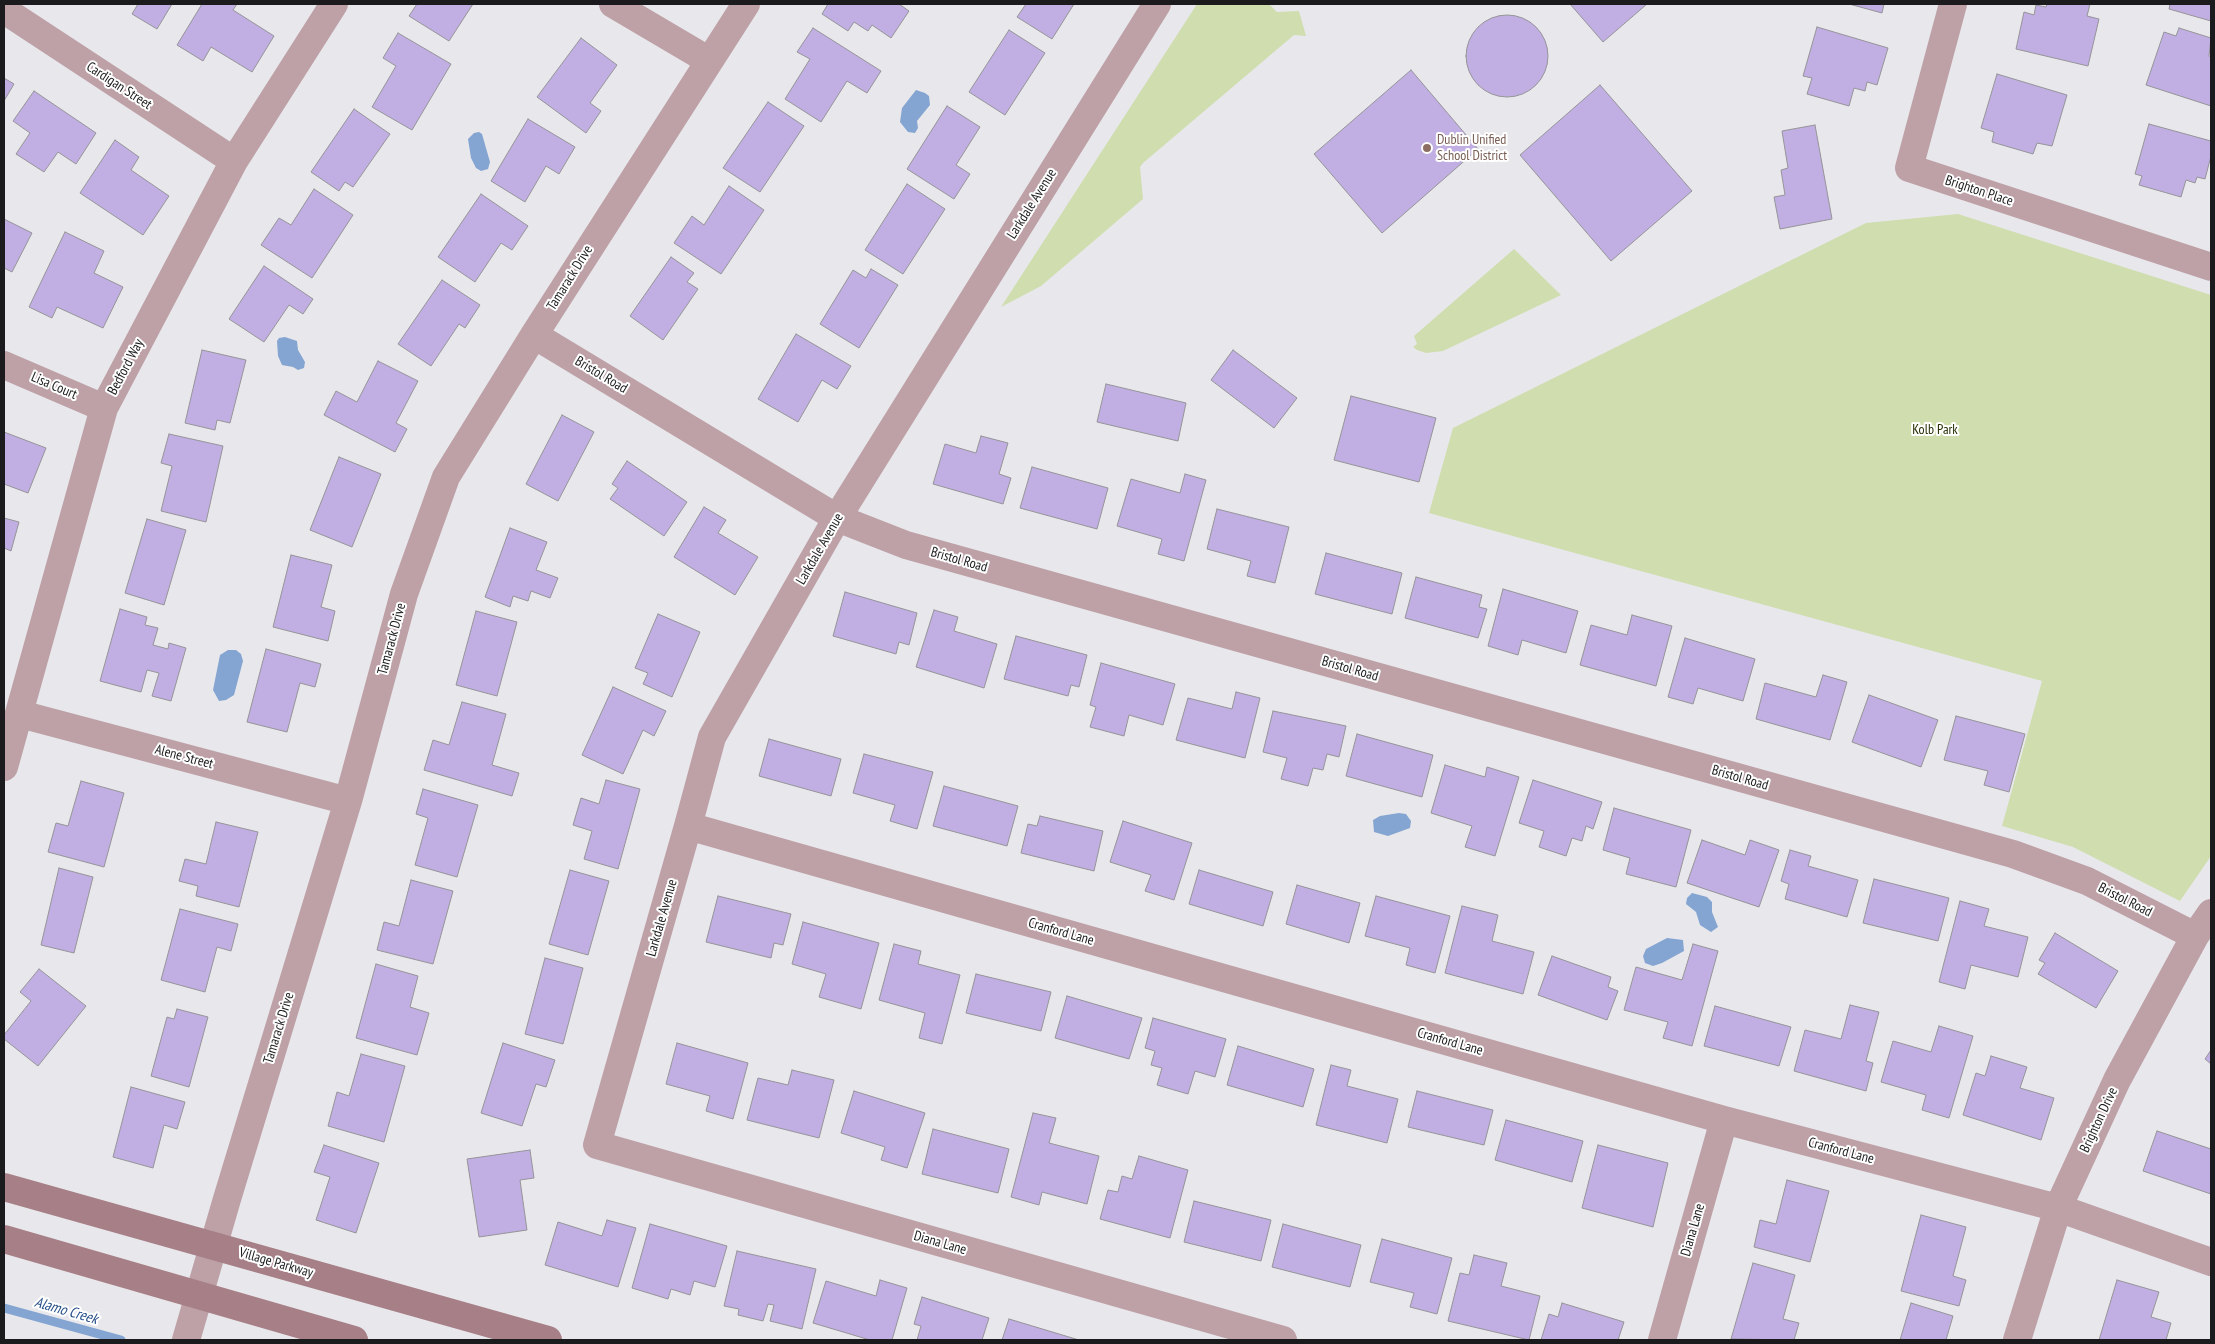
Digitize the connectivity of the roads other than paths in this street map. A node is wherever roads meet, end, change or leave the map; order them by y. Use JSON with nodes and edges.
{"nodes":[{"id":1,"x":334,"y":4,"type":"edge"},
{"id":2,"x":614,"y":4,"type":"edge"},
{"id":3,"x":746,"y":4,"type":"edge"},
{"id":4,"x":1157,"y":4,"type":"edge"},
{"id":5,"x":1953,"y":4,"type":"edge"},
{"id":6,"x":4,"y":10,"type":"edge"},
{"id":7,"x":708,"y":60,"type":"junction"},
{"id":8,"x":234,"y":161,"type":"junction"},
{"id":9,"x":2211,"y":267,"type":"edge"},
{"id":10,"x":534,"y":335,"type":"junction"},
{"id":11,"x":4,"y":365,"type":"edge"},
{"id":12,"x":104,"y":408,"type":"junction"},
{"id":13,"x":837,"y":518,"type":"junction"},
{"id":14,"x":20,"y":714,"type":"junction"},
{"id":15,"x":4,"y":767,"type":"edge"},
{"id":16,"x":348,"y":801,"type":"junction"},
{"id":17,"x":688,"y":826,"type":"junction"},
{"id":18,"x":2211,"y":913,"type":"edge"},
{"id":19,"x":2195,"y":936,"type":"junction"},
{"id":20,"x":1724,"y":1120,"type":"junction"},
{"id":21,"x":597,"y":1145,"type":"joint"},
{"id":22,"x":4,"y":1187,"type":"edge"},
{"id":23,"x":2058,"y":1208,"type":"junction"},
{"id":24,"x":4,"y":1239,"type":"edge"},
{"id":25,"x":213,"y":1245,"type":"junction"},
{"id":26,"x":2211,"y":1262,"type":"edge"},
{"id":27,"x":198,"y":1296,"type":"junction"},
{"id":28,"x":186,"y":1340,"type":"edge"},
{"id":29,"x":354,"y":1340,"type":"edge"},
{"id":30,"x":548,"y":1340,"type":"edge"},
{"id":31,"x":1283,"y":1340,"type":"edge"},
{"id":32,"x":1662,"y":1340,"type":"edge"},
{"id":33,"x":2017,"y":1340,"type":"edge"}],
"edges":[{"from":1,"to":8,"type":"street","name":"Bedford Way"},
{"from":2,"to":7,"type":"street"},
{"from":3,"to":7,"type":"street","name":"Tamarack Drive"},
{"from":4,"to":13,"type":"street","name":"Larkdale Avenue"},
{"from":5,"to":9,"type":"street","name":"Brighton Place"},
{"from":6,"to":8,"type":"street","name":"Cardigan Street"},
{"from":7,"to":10,"type":"street","name":"Tamarack Drive"},
{"from":8,"to":12,"type":"street","name":"Bedford Way"},
{"from":10,"to":13,"type":"street","name":"Bristol Road"},
{"from":10,"to":16,"type":"street","name":"Tamarack Drive"},
{"from":11,"to":12,"type":"street","name":"Lisa Court"},
{"from":12,"to":14,"type":"street","name":"Bedford Way"},
{"from":13,"to":17,"type":"street","name":"Larkdale Avenue"},
{"from":13,"to":19,"type":"street","name":"Bristol Road"},
{"from":14,"to":15,"type":"street","name":"Bedford Way"},
{"from":14,"to":16,"type":"street","name":"Alene Street"},
{"from":16,"to":25,"type":"street","name":"Tamarack Drive"},
{"from":17,"to":20,"type":"street","name":"Cranford Lane"},
{"from":17,"to":21,"type":"street","name":"Larkdale Avenue"},
{"from":18,"to":19,"type":"street","name":"Brighton Drive"},
{"from":19,"to":23,"type":"street","name":"Brighton Drive"},
{"from":20,"to":23,"type":"street","name":"Cranford Lane"},
{"from":20,"to":32,"type":"street","name":"Diana Lane"},
{"from":21,"to":31,"type":"street","name":"Diana Lane"},
{"from":22,"to":25,"type":"street","name":"Village Parkway"},
{"from":23,"to":26,"type":"street","name":"Cranford Lane"},
{"from":23,"to":33,"type":"street","name":"Brighton Drive"},
{"from":24,"to":27,"type":"street"},
{"from":25,"to":27,"type":"street","name":"Tamarack Drive"},
{"from":25,"to":30,"type":"street","name":"Village Parkway"},
{"from":27,"to":28,"type":"street","name":"Tamarack Drive"},
{"from":27,"to":29,"type":"street"}]}
